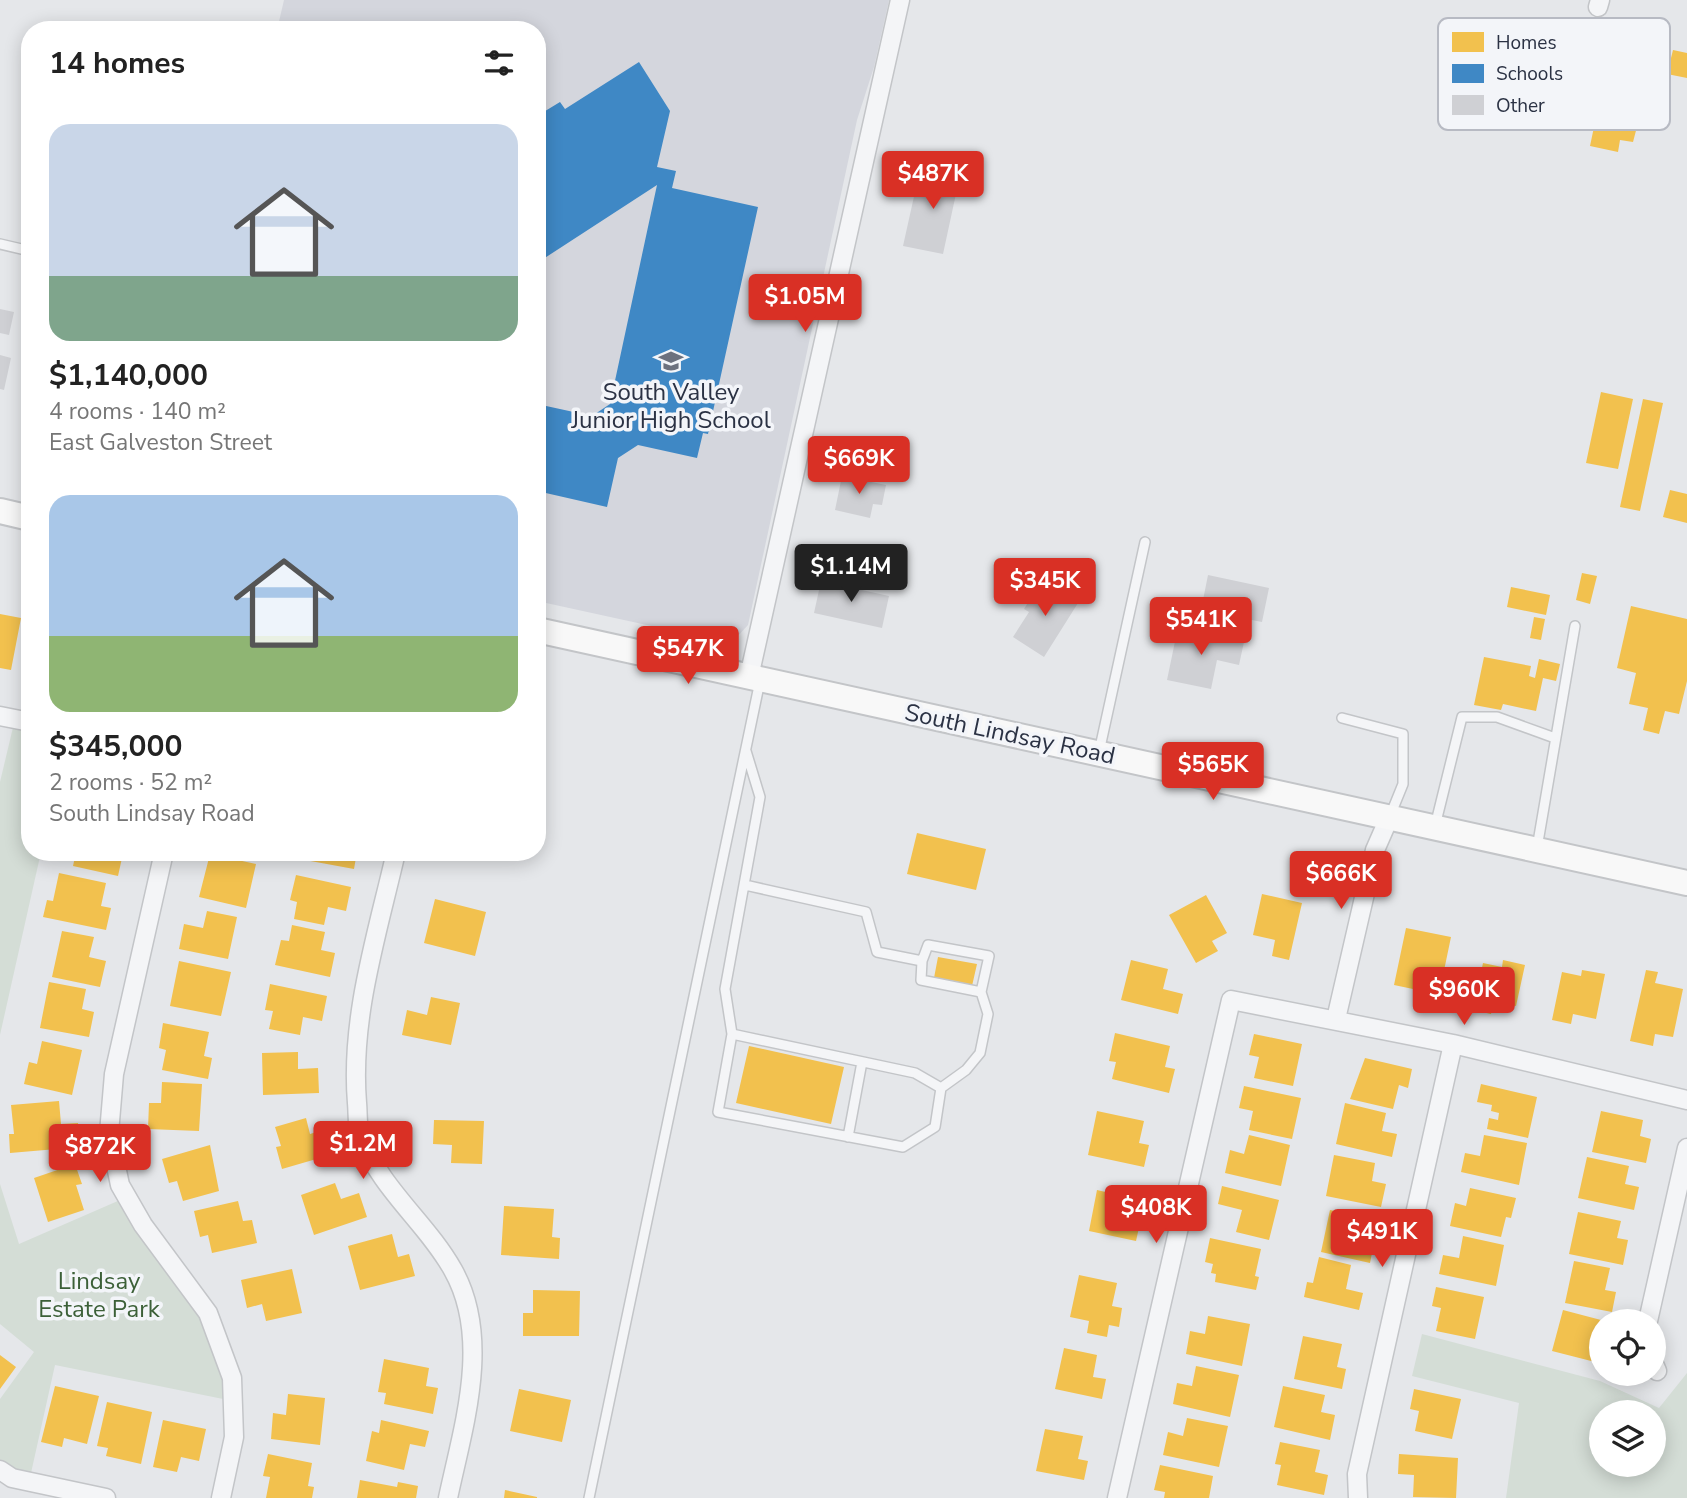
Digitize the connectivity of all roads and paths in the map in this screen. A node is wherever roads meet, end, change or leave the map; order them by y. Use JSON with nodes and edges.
{"nodes":[{"id":1,"x":900,"y":0,"type":"edge"},
{"id":2,"x":0,"y":244,"type":"edge"},
{"id":3,"x":21,"y":249,"type":"edge"},
{"id":4,"x":0,"y":511,"type":"edge"},
{"id":5,"x":21,"y":516,"type":"edge"},
{"id":6,"x":1146,"y":542,"type":"dead end"},
{"id":7,"x":1575,"y":626,"type":"dead end"},
{"id":8,"x":546,"y":632,"type":"edge"},
{"id":9,"x":754,"y":678,"type":"junction"},
{"id":10,"x":0,"y":716,"type":"edge"},
{"id":11,"x":1342,"y":718,"type":"dead end"},
{"id":12,"x":21,"y":720,"type":"edge"},
{"id":13,"x":1555,"y":738,"type":"junction"},
{"id":14,"x":746,"y":751,"type":"junction"},
{"id":15,"x":1099,"y":754,"type":"junction"},
{"id":16,"x":1389,"y":817,"type":"junction"},
{"id":17,"x":1434,"y":827,"type":"junction"},
{"id":18,"x":1536,"y":849,"type":"junction"},
{"id":19,"x":162,"y":861,"type":"edge"},
{"id":20,"x":394,"y":861,"type":"edge"},
{"id":21,"x":1687,"y":883,"type":"edge"},
{"id":22,"x":745,"y":885,"type":"junction"},
{"id":23,"x":922,"y":961,"type":"junction"},
{"id":24,"x":981,"y":992,"type":"junction"},
{"id":25,"x":1336,"y":1019,"type":"junction"},
{"id":26,"x":732,"y":1034,"type":"junction"},
{"id":27,"x":1452,"y":1044,"type":"junction"},
{"id":28,"x":862,"y":1062,"type":"junction"},
{"id":29,"x":942,"y":1088,"type":"junction"},
{"id":30,"x":1687,"y":1100,"type":"edge"},
{"id":31,"x":848,"y":1137,"type":"junction"},
{"id":32,"x":1687,"y":1148,"type":"edge"},
{"id":33,"x":1651,"y":1309,"type":"edge"},
{"id":34,"x":0,"y":1470,"type":"edge"},
{"id":35,"x":106,"y":1498,"type":"edge"},
{"id":36,"x":221,"y":1498,"type":"edge"},
{"id":37,"x":448,"y":1498,"type":"edge"},
{"id":38,"x":589,"y":1498,"type":"edge"},
{"id":39,"x":1117,"y":1498,"type":"edge"},
{"id":40,"x":1358,"y":1498,"type":"edge"}],
"edges":[{"from":1,"to":9,"type":"street"},
{"from":2,"to":3,"type":"lane"},
{"from":4,"to":5,"type":"main road"},
{"from":6,"to":15,"type":"lane"},
{"from":7,"to":13,"type":"lane"},
{"from":8,"to":9,"type":"main road","name":"South Lindsay Road"},
{"from":9,"to":14,"type":"lane"},
{"from":9,"to":15,"type":"main road","name":"South Lindsay Road"},
{"from":10,"to":12,"type":"street"},
{"from":11,"to":16,"type":"lane"},
{"from":13,"to":17,"type":"lane"},
{"from":13,"to":18,"type":"lane"},
{"from":14,"to":22,"type":"lane"},
{"from":14,"to":38,"type":"lane"},
{"from":15,"to":16,"type":"main road","name":"South Lindsay Road"},
{"from":16,"to":17,"type":"main road","name":"South Lindsay Road"},
{"from":16,"to":25,"type":"street"},
{"from":17,"to":18,"type":"main road","name":"South Lindsay Road"},
{"from":18,"to":21,"type":"main road","name":"South Lindsay Road"},
{"from":19,"to":36,"type":"street"},
{"from":20,"to":37,"type":"street"},
{"from":22,"to":23,"type":"lane"},
{"from":22,"to":26,"type":"lane"},
{"from":23,"to":24,"type":"lane"},
{"from":23,"to":24,"type":"lane"},
{"from":24,"to":29,"type":"lane"},
{"from":25,"to":27,"type":"street"},
{"from":25,"to":39,"type":"street"},
{"from":26,"to":28,"type":"lane"},
{"from":26,"to":31,"type":"lane"},
{"from":27,"to":30,"type":"street"},
{"from":27,"to":40,"type":"street"},
{"from":28,"to":29,"type":"lane"},
{"from":28,"to":31,"type":"lane"},
{"from":29,"to":31,"type":"lane"},
{"from":32,"to":33,"type":"street"},
{"from":34,"to":35,"type":"street"}]}
